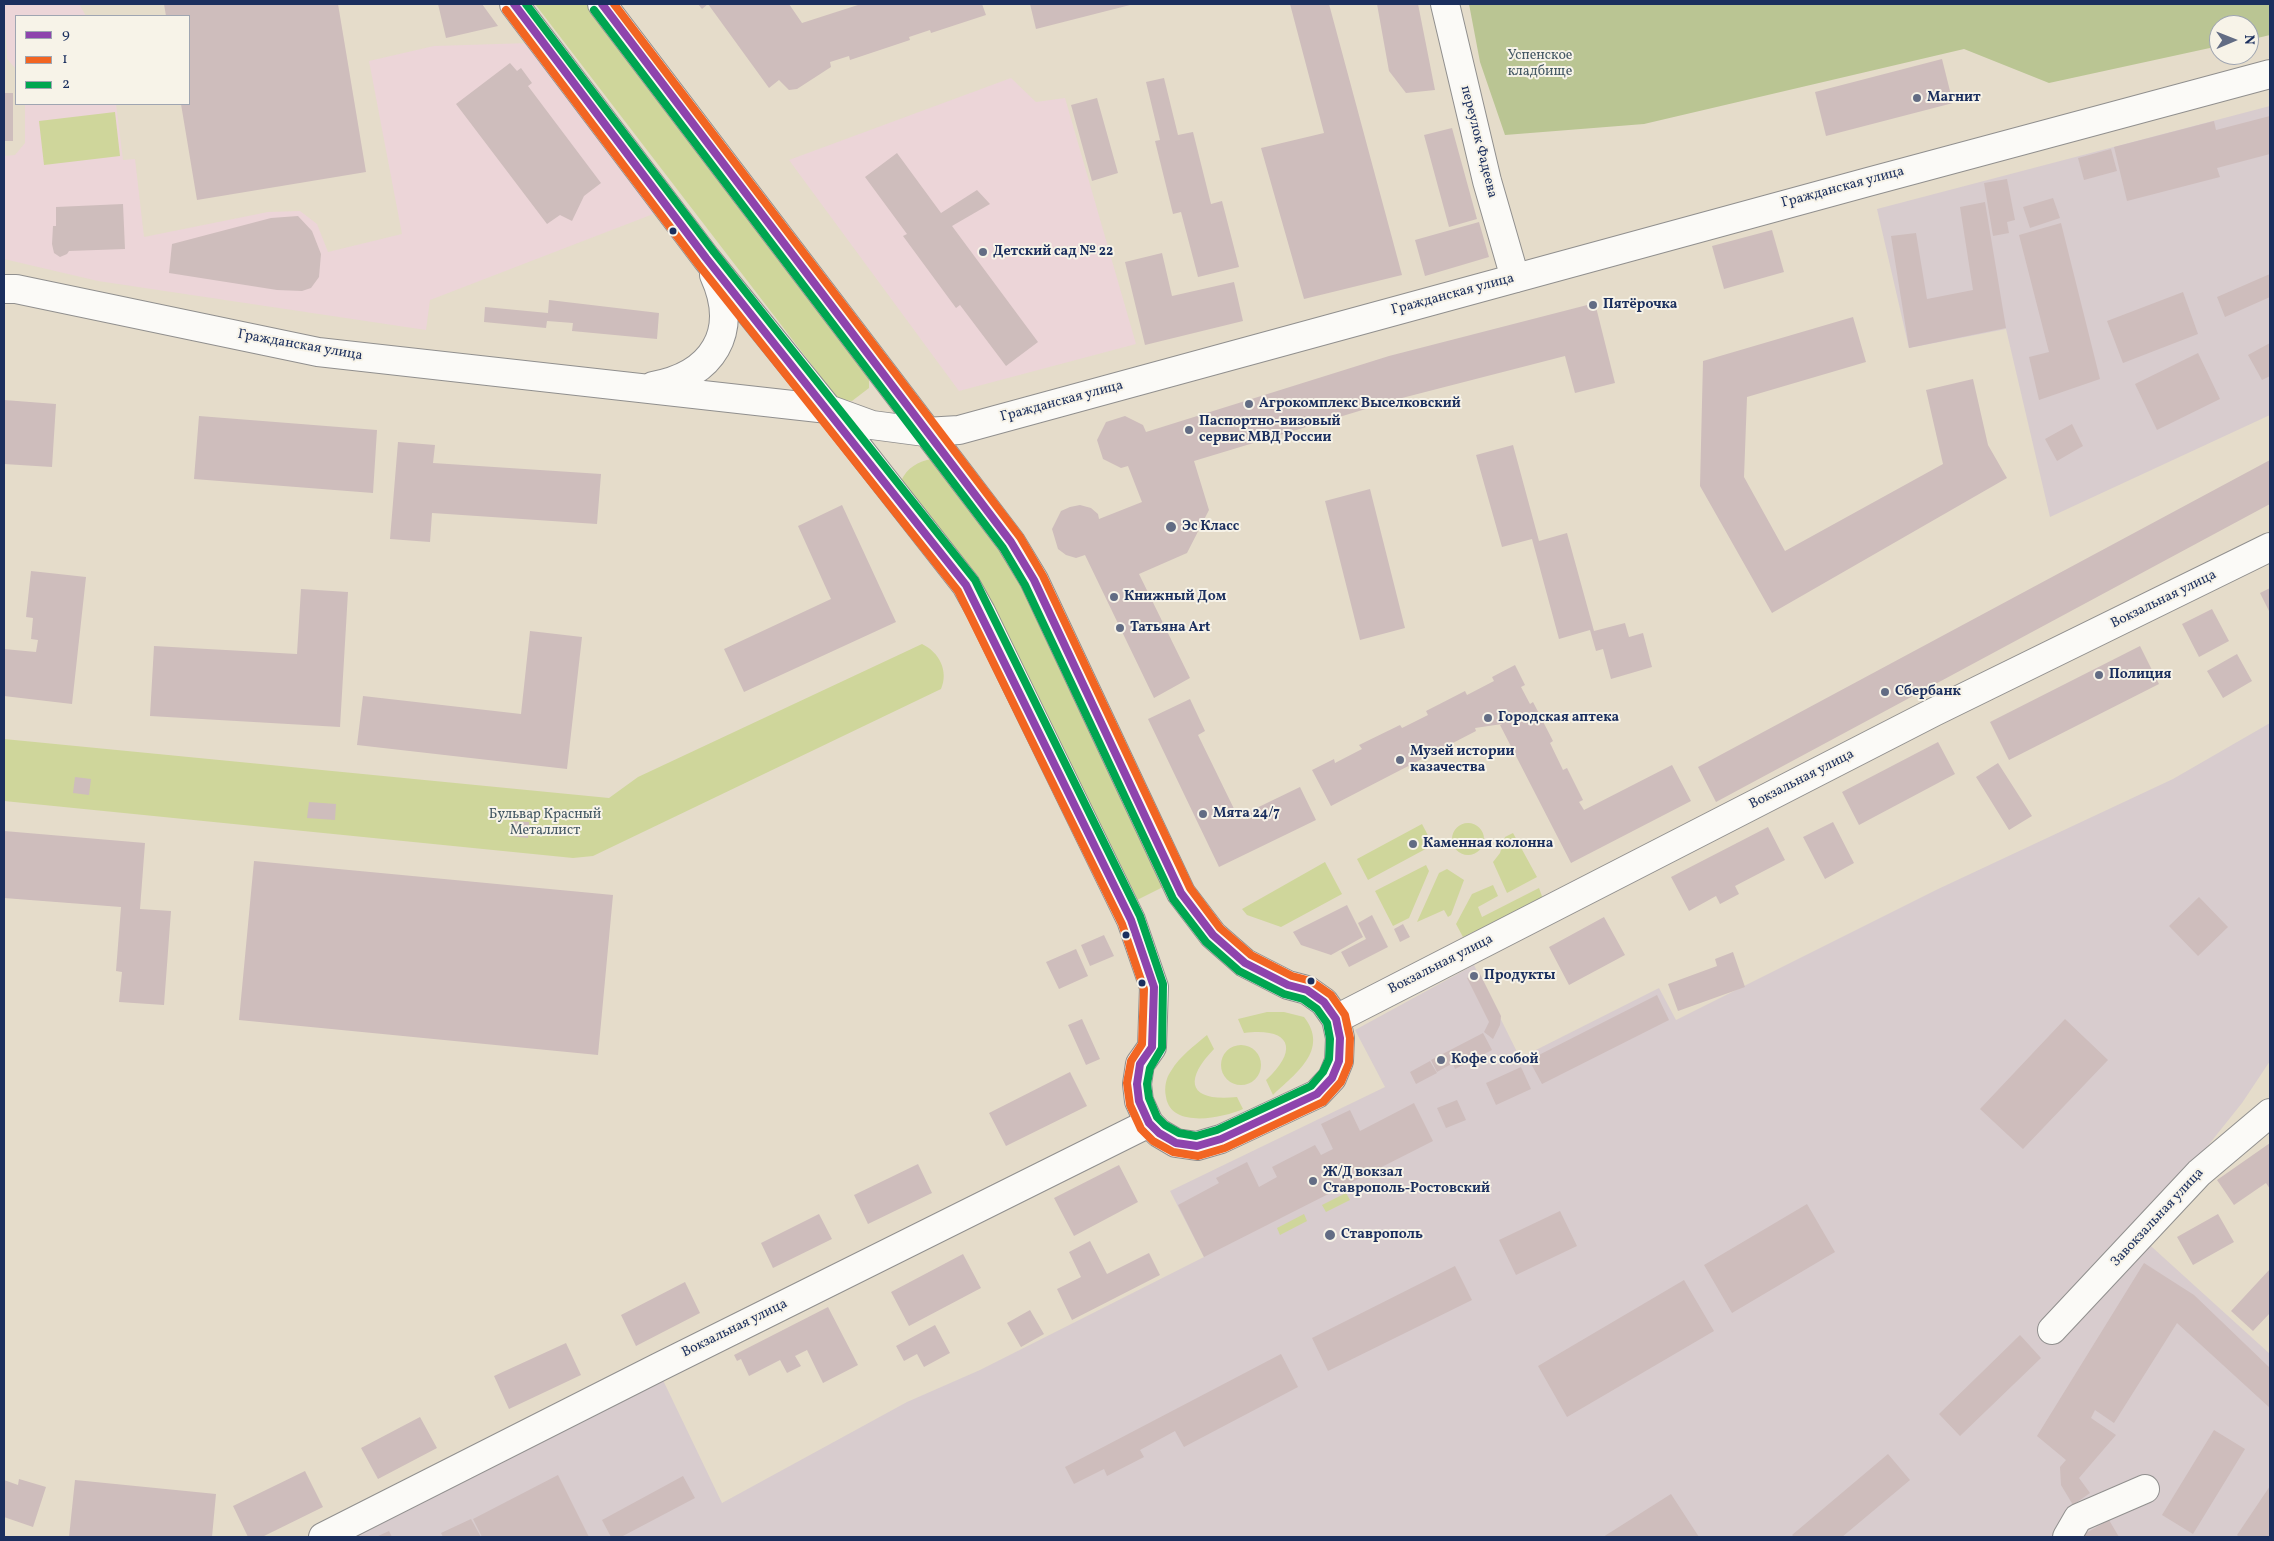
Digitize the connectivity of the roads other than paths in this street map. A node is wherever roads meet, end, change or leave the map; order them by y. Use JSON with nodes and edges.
{"nodes":[{"id":1,"x":514,"y":4,"type":"edge"},
{"id":2,"x":602,"y":4,"type":"edge"},
{"id":3,"x":1445,"y":4,"type":"edge"},
{"id":4,"x":2270,"y":74,"type":"edge"},
{"id":5,"x":706,"y":258,"type":"junction"},
{"id":6,"x":1515,"y":278,"type":"junction"},
{"id":7,"x":4,"y":289,"type":"edge"},
{"id":8,"x":628,"y":388,"type":"junction"},
{"id":9,"x":828,"y":410,"type":"junction"},
{"id":10,"x":925,"y":432,"type":"junction"},
{"id":11,"x":2270,"y":548,"type":"edge"},
{"id":12,"x":1336,"y":1019,"type":"junction"},
{"id":13,"x":2270,"y":1113,"type":"edge"},
{"id":14,"x":1149,"y":1123,"type":"junction"},
{"id":15,"x":2052,"y":1330,"type":"dead end"},
{"id":16,"x":2145,"y":1489,"type":"dead end"},
{"id":17,"x":323,"y":1537,"type":"edge"},
{"id":18,"x":2067,"y":1537,"type":"edge"}],
"edges":[{"from":1,"to":5,"type":"main road"},
{"from":2,"to":10,"type":"main road"},
{"from":3,"to":6,"type":"main road","name":"переулок Фадеева"},
{"from":4,"to":6,"type":"main road","name":"Гражданская улица"},
{"from":5,"to":8,"type":"main road","name":"Гражданская улица"},
{"from":5,"to":9,"type":"main road"},
{"from":6,"to":10,"type":"main road","name":"Гражданская улица"},
{"from":7,"to":8,"type":"main road","name":"Гражданская улица"},
{"from":8,"to":9,"type":"main road","name":"Гражданская улица"},
{"from":9,"to":10,"type":"main road","name":"Гражданская улица"},
{"from":9,"to":14,"type":"main road"},
{"from":10,"to":12,"type":"main road"},
{"from":11,"to":12,"type":"main road","name":"Вокзальная улица"},
{"from":12,"to":14,"type":"main road"},
{"from":13,"to":15,"type":"main road","name":"Завокзальная улица"},
{"from":14,"to":17,"type":"main road","name":"Вокзальная улица"},
{"from":16,"to":18,"type":"main road"}]}
